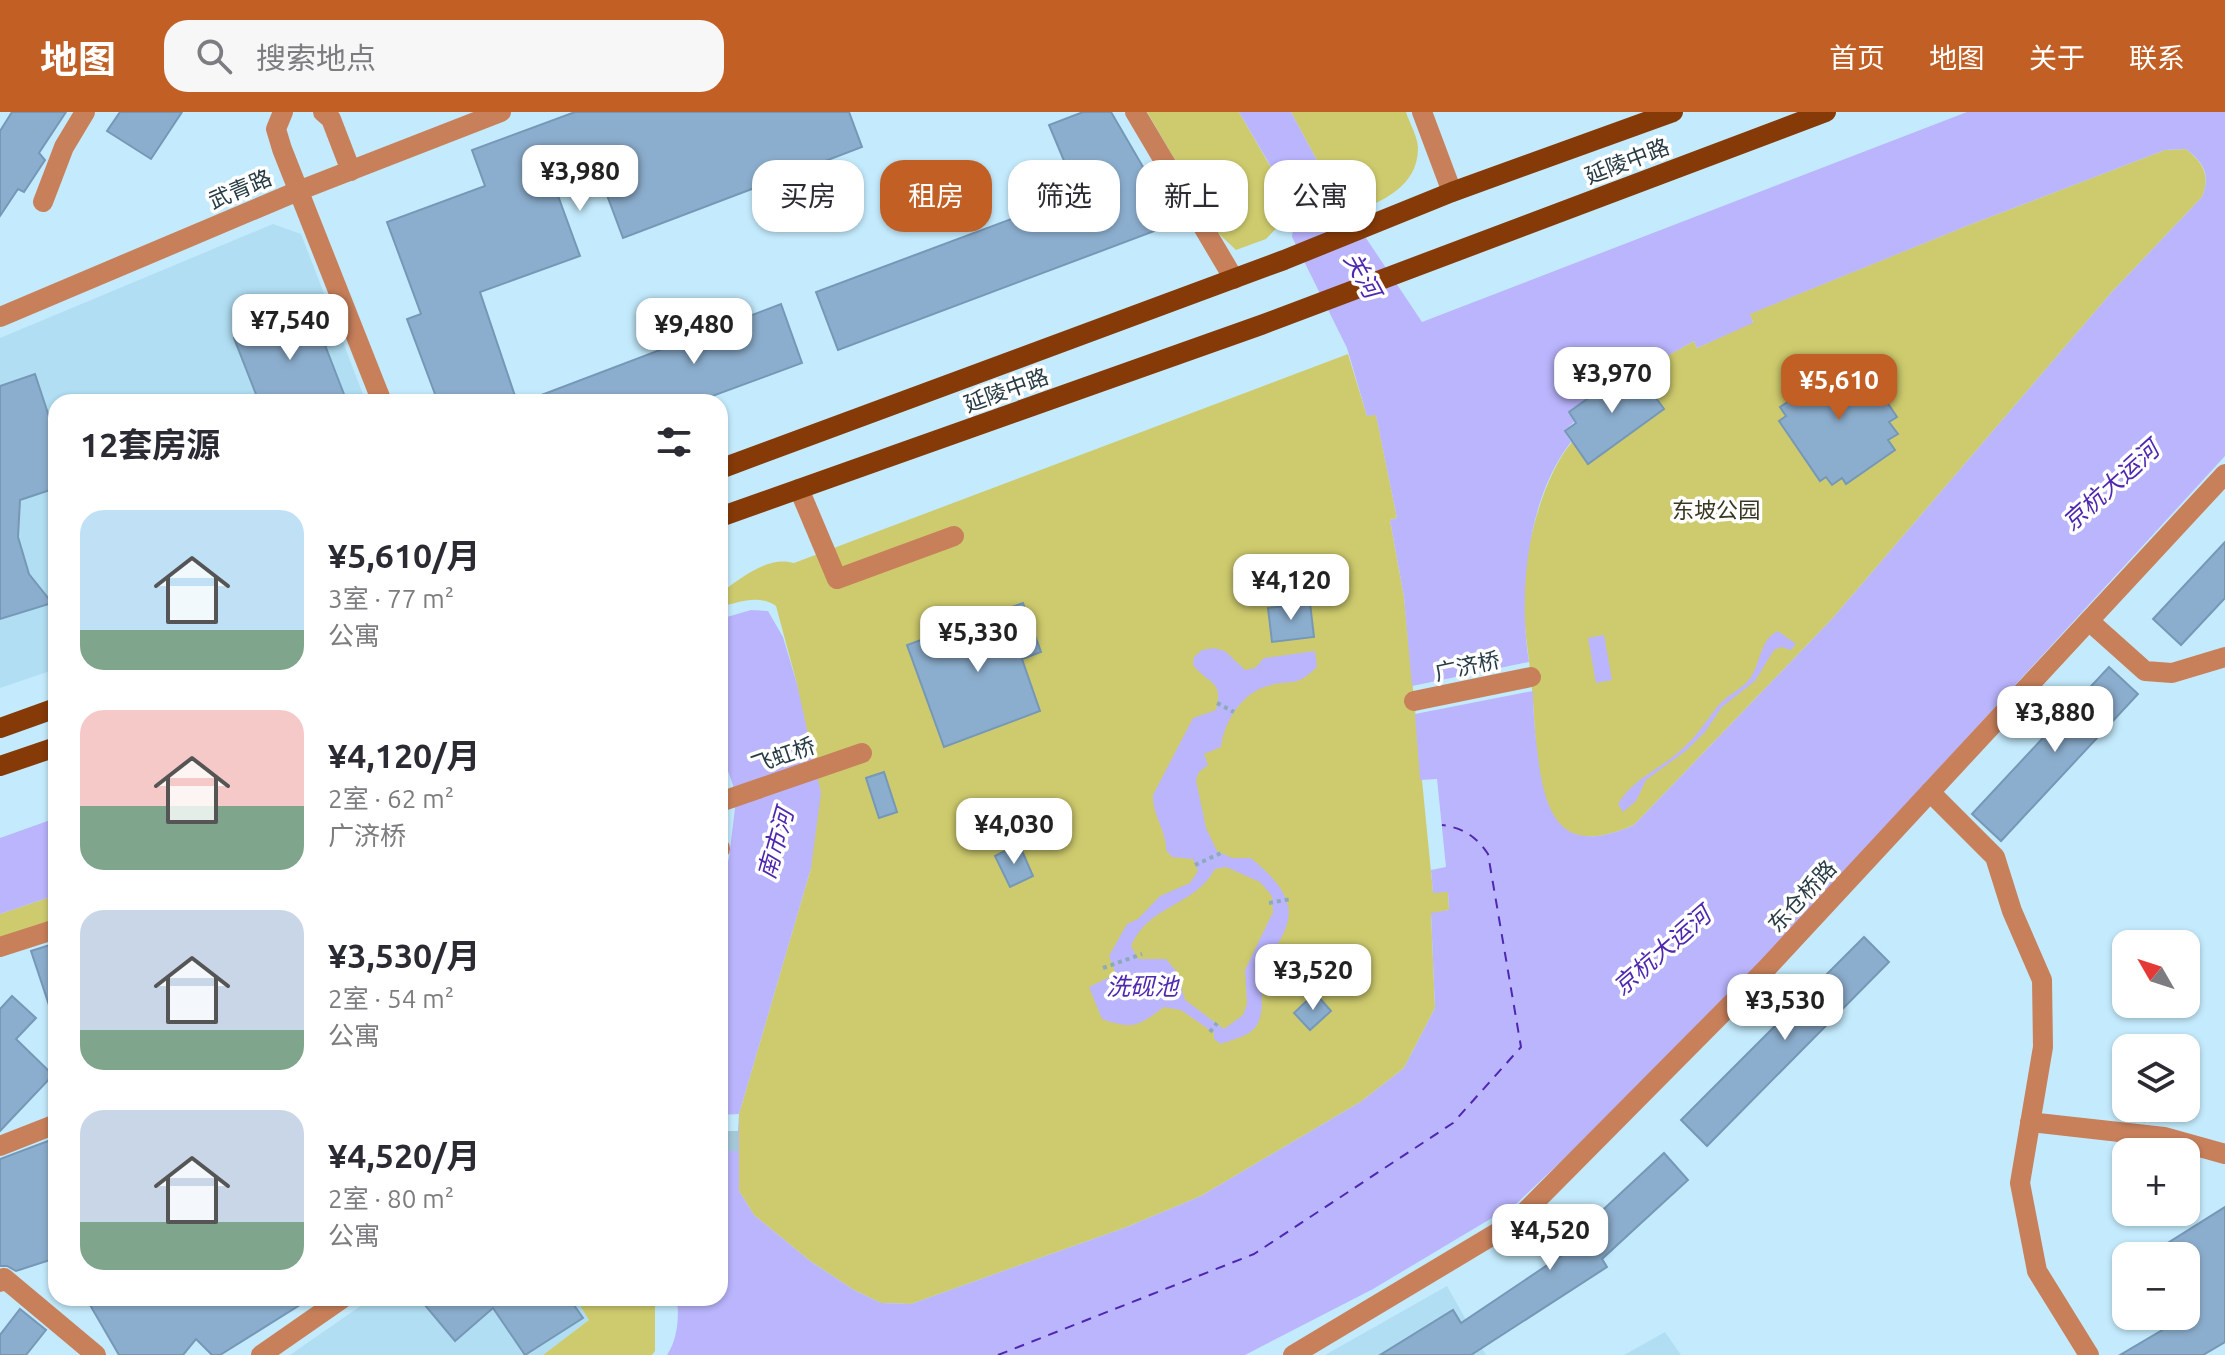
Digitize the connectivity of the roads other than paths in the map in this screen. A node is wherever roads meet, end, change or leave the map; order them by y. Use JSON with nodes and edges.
{"nodes":[{"id":1,"x":85,"y":112,"type":"edge"},
{"id":2,"x":282,"y":112,"type":"edge"},
{"id":3,"x":323,"y":112,"type":"edge"},
{"id":4,"x":501,"y":112,"type":"edge"},
{"id":5,"x":1135,"y":112,"type":"edge"},
{"id":6,"x":1422,"y":112,"type":"edge"},
{"id":7,"x":1673,"y":112,"type":"edge"},
{"id":8,"x":1826,"y":112,"type":"edge"},
{"id":9,"x":351,"y":171,"type":"junction"},
{"id":10,"x":298,"y":191,"type":"junction"},
{"id":11,"x":1452,"y":192,"type":"junction"},
{"id":12,"x":43,"y":202,"type":"dead end"},
{"id":13,"x":1234,"y":279,"type":"junction"},
{"id":14,"x":0,"y":317,"type":"edge"},
{"id":15,"x":379,"y":394,"type":"edge"},
{"id":16,"x":728,"y":466,"type":"edge"},
{"id":17,"x":2225,"y":474,"type":"edge"},
{"id":18,"x":799,"y":489,"type":"junction"},
{"id":19,"x":728,"y":514,"type":"edge"},
{"id":20,"x":954,"y":536,"type":"dead end"},
{"id":21,"x":2089,"y":621,"type":"junction"},
{"id":22,"x":2225,"y":657,"type":"edge"},
{"id":23,"x":1531,"y":677,"type":"dead end"},
{"id":24,"x":1414,"y":701,"type":"dead end"},
{"id":25,"x":48,"y":711,"type":"edge"},
{"id":26,"x":0,"y":728,"type":"edge"},
{"id":27,"x":48,"y":750,"type":"edge"},
{"id":28,"x":862,"y":753,"type":"dead end"},
{"id":29,"x":0,"y":766,"type":"edge"},
{"id":30,"x":1930,"y":792,"type":"junction"},
{"id":31,"x":728,"y":799,"type":"edge"},
{"id":32,"x":48,"y":932,"type":"edge"},
{"id":33,"x":0,"y":947,"type":"edge"},
{"id":34,"x":2030,"y":1122,"type":"junction"},
{"id":35,"x":48,"y":1127,"type":"edge"},
{"id":36,"x":0,"y":1146,"type":"edge"},
{"id":37,"x":2225,"y":1154,"type":"edge"},
{"id":38,"x":0,"y":1282,"type":"edge"},
{"id":39,"x":331,"y":1306,"type":"edge"},
{"id":40,"x":82,"y":1351,"type":"edge"},
{"id":41,"x":261,"y":1355,"type":"edge"},
{"id":42,"x":1293,"y":1355,"type":"edge"},
{"id":43,"x":2089,"y":1355,"type":"edge"}],
"edges":[{"from":1,"to":12,"type":"street"},
{"from":2,"to":10,"type":"street"},
{"from":3,"to":9,"type":"street"},
{"from":4,"to":9,"type":"street","name":"武青路"},
{"from":5,"to":13,"type":"street"},
{"from":6,"to":11,"type":"street"},
{"from":7,"to":11,"type":"main road","name":"延陵中路"},
{"from":8,"to":18,"type":"main road","name":"延陵中路"},
{"from":9,"to":10,"type":"street","name":"武青路"},
{"from":10,"to":14,"type":"street","name":"武青路"},
{"from":10,"to":15,"type":"street"},
{"from":11,"to":13,"type":"main road","name":"延陵中路"},
{"from":13,"to":16,"type":"main road","name":"延陵中路"},
{"from":17,"to":21,"type":"street","name":"东仓桥路"},
{"from":18,"to":19,"type":"main road","name":"延陵中路"},
{"from":18,"to":20,"type":"street"},
{"from":21,"to":22,"type":"street"},
{"from":21,"to":30,"type":"street","name":"东仓桥路"},
{"from":23,"to":24,"type":"street","name":"广济桥"},
{"from":25,"to":26,"type":"main road"},
{"from":27,"to":29,"type":"main road"},
{"from":28,"to":31,"type":"street","name":"飞虹桥"},
{"from":30,"to":34,"type":"street"},
{"from":30,"to":42,"type":"street","name":"东仓桥路"},
{"from":32,"to":33,"type":"street"},
{"from":34,"to":37,"type":"street"},
{"from":34,"to":43,"type":"street"},
{"from":35,"to":36,"type":"street"},
{"from":38,"to":40,"type":"street"},
{"from":39,"to":41,"type":"street"}]}
